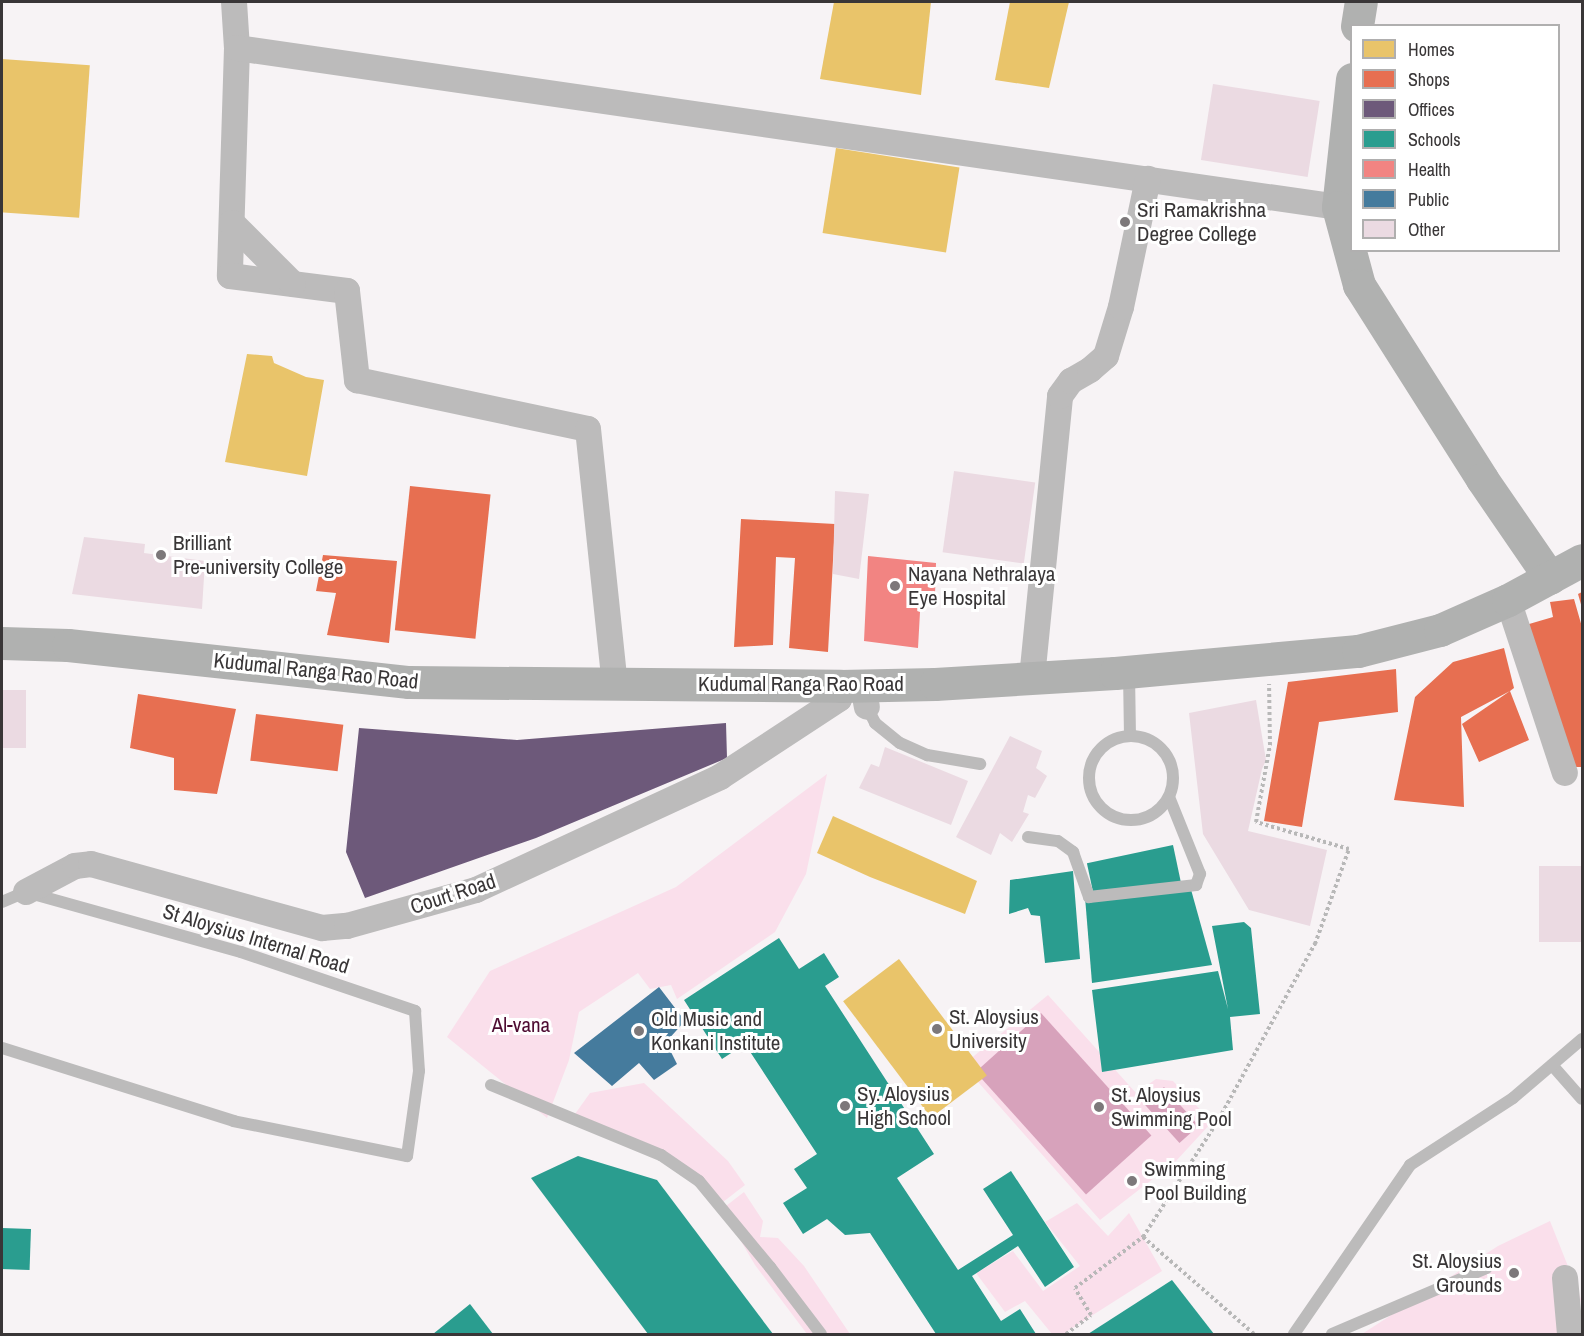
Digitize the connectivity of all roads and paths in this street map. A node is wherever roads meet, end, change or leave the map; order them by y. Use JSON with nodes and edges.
{"nodes":[{"id":1,"x":234,"y":2,"type":"edge"},
{"id":2,"x":1361,"y":2,"type":"edge"},
{"id":3,"x":1357,"y":24,"type":"edge"},
{"id":4,"x":237,"y":48,"type":"junction"},
{"id":5,"x":1350,"y":97,"type":"edge"},
{"id":6,"x":1148,"y":179,"type":"junction"},
{"id":7,"x":1338,"y":207,"type":"junction"},
{"id":8,"x":232,"y":223,"type":"junction"},
{"id":9,"x":1350,"y":252,"type":"edge"},
{"id":10,"x":1350,"y":252,"type":"edge"},
{"id":11,"x":293,"y":284,"type":"junction"},
{"id":12,"x":1582,"y":560,"type":"edge"},
{"id":13,"x":1550,"y":578,"type":"junction"},
{"id":14,"x":1508,"y":600,"type":"junction"},
{"id":15,"x":2,"y":643,"type":"edge"},
{"id":16,"x":1268,"y":661,"type":"junction"},
{"id":17,"x":1130,"y":672,"type":"junction"},
{"id":18,"x":1032,"y":678,"type":"junction"},
{"id":19,"x":615,"y":685,"type":"junction"},
{"id":20,"x":857,"y":693,"type":"junction"},
{"id":21,"x":1130,"y":735,"type":"junction"},
{"id":22,"x":980,"y":764,"type":"dead end"},
{"id":23,"x":1565,"y":772,"type":"dead end"},
{"id":24,"x":1169,"y":797,"type":"junction"},
{"id":25,"x":1028,"y":837,"type":"dead end"},
{"id":26,"x":26,"y":892,"type":"junction"},
{"id":27,"x":2,"y":902,"type":"edge"},
{"id":28,"x":1582,"y":1039,"type":"edge"},
{"id":29,"x":2,"y":1048,"type":"edge"},
{"id":30,"x":1552,"y":1065,"type":"junction"},
{"id":31,"x":491,"y":1085,"type":"dead end"},
{"id":32,"x":1582,"y":1099,"type":"edge"},
{"id":33,"x":1143,"y":1237,"type":"junction"},
{"id":34,"x":1487,"y":1268,"type":"dead end"},
{"id":35,"x":1564,"y":1278,"type":"dead end"},
{"id":36,"x":821,"y":1335,"type":"edge"},
{"id":37,"x":1066,"y":1335,"type":"edge"},
{"id":38,"x":1254,"y":1335,"type":"edge"},
{"id":39,"x":1294,"y":1335,"type":"edge"},
{"id":40,"x":1332,"y":1335,"type":"edge"},
{"id":41,"x":1570,"y":1335,"type":"edge"}],
"edges":[{"from":1,"to":4,"type":"street"},
{"from":2,"to":3,"type":"main road"},
{"from":4,"to":6,"type":"street"},
{"from":4,"to":8,"type":"street"},
{"from":5,"to":7,"type":"main road"},
{"from":6,"to":7,"type":"street"},
{"from":6,"to":18,"type":"street"},
{"from":7,"to":10,"type":"main road"},
{"from":8,"to":11,"type":"street"},
{"from":8,"to":11,"type":"street"},
{"from":9,"to":13,"type":"main road"},
{"from":11,"to":19,"type":"street"},
{"from":12,"to":13,"type":"main road","name":"Kudumal Ranga Rao Road"},
{"from":13,"to":14,"type":"main road","name":"Kudumal Ranga Rao Road"},
{"from":14,"to":16,"type":"main road","name":"Kudumal Ranga Rao Road"},
{"from":14,"to":23,"type":"street"},
{"from":15,"to":19,"type":"main road","name":"Kudumal Ranga Rao Road"},
{"from":16,"to":17,"type":"main road","name":"Kudumal Ranga Rao Road"},
{"from":16,"to":33,"type":"path"},
{"from":17,"to":18,"type":"main road","name":"Kudumal Ranga Rao Road"},
{"from":17,"to":21,"type":"lane"},
{"from":18,"to":20,"type":"main road","name":"Kudumal Ranga Rao Road"},
{"from":19,"to":20,"type":"main road","name":"Kudumal Ranga Rao Road"},
{"from":20,"to":22,"type":"lane"},
{"from":20,"to":26,"type":"street","name":"Court Road"},
{"from":21,"to":24,"type":"lane"},
{"from":21,"to":24,"type":"lane"},
{"from":24,"to":25,"type":"lane"},
{"from":26,"to":27,"type":"lane"},
{"from":26,"to":29,"type":"lane","name":"St Aloysius Internal Road"},
{"from":28,"to":30,"type":"lane"},
{"from":30,"to":32,"type":"lane"},
{"from":30,"to":39,"type":"lane"},
{"from":31,"to":36,"type":"lane"},
{"from":33,"to":37,"type":"path"},
{"from":33,"to":38,"type":"path"},
{"from":34,"to":40,"type":"lane"},
{"from":35,"to":41,"type":"street"}]}
